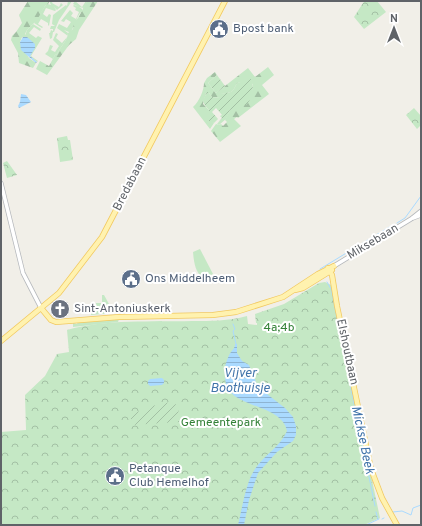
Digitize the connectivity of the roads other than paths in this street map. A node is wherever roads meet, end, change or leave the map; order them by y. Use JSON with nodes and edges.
{"nodes":[{"id":1,"x":225,"y":1,"type":"edge"},
{"id":2,"x":1,"y":183,"type":"edge"},
{"id":3,"x":421,"y":211,"type":"edge"},
{"id":4,"x":421,"y":215,"type":"edge"},
{"id":5,"x":412,"y":219,"type":"junction"},
{"id":6,"x":334,"y":266,"type":"joint"},
{"id":7,"x":328,"y":271,"type":"junction"},
{"id":8,"x":41,"y":308,"type":"junction"},
{"id":9,"x":1,"y":341,"type":"edge"},
{"id":10,"x":371,"y":469,"type":"junction"},
{"id":11,"x":394,"y":525,"type":"edge"},
{"id":12,"x":397,"y":525,"type":"edge"}],
"edges":[{"from":1,"to":8,"type":"main road","name":"Bredabaan"},
{"from":2,"to":8,"type":"street"},
{"from":3,"to":5,"type":"street","name":"Miksebaan"},
{"from":4,"to":5,"type":"street","name":"Miksebaan"},
{"from":5,"to":6,"type":"street","name":"Miksebaan"},
{"from":6,"to":7,"type":"main road","name":"Miksebaan"},
{"from":7,"to":8,"type":"main road","name":"Miksebaan"},
{"from":7,"to":10,"type":"main road","name":"Elshoutbaan"},
{"from":8,"to":9,"type":"main road","name":"Bredabaan"},
{"from":10,"to":11,"type":"main road","name":"Elshoutbaan"},
{"from":10,"to":12,"type":"main road","name":"Elshoutbaan"}]}
